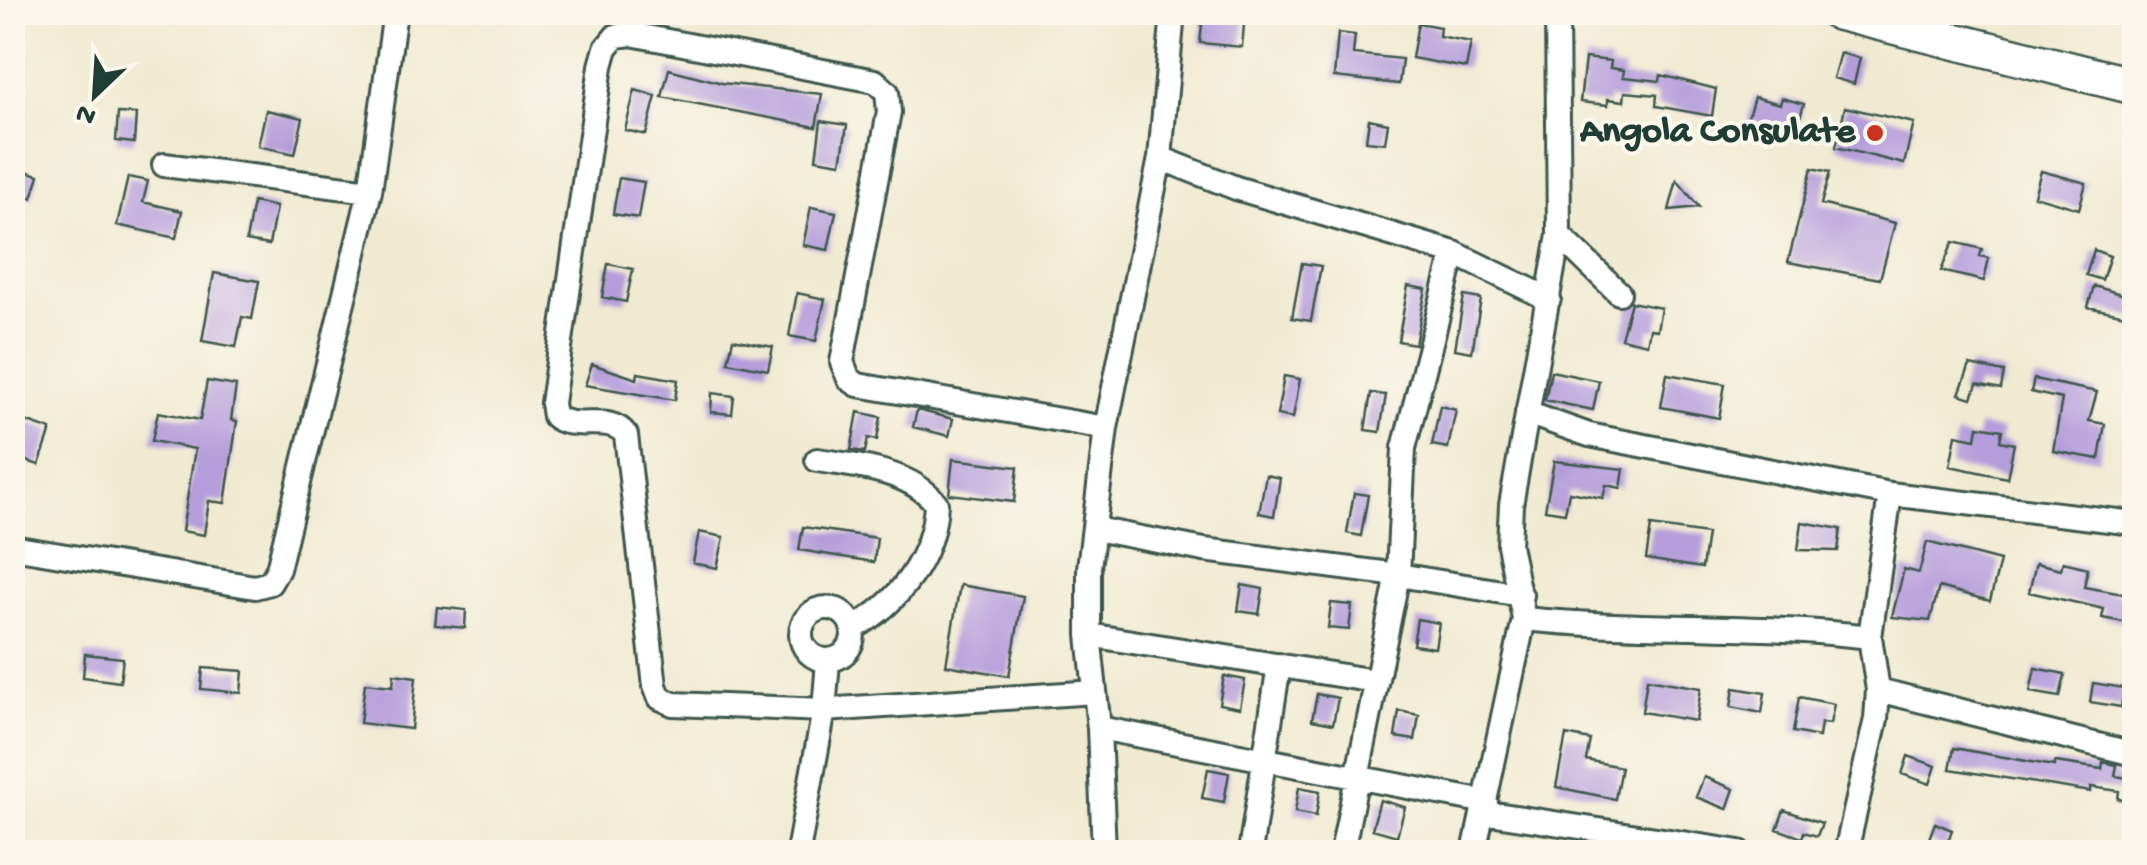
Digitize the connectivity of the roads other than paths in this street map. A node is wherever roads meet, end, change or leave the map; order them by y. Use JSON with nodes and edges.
{"nodes":[{"id":1,"x":395,"y":12,"type":"edge"},
{"id":2,"x":1173,"y":12,"type":"edge"},
{"id":3,"x":1557,"y":12,"type":"edge"},
{"id":4,"x":1860,"y":15,"type":"edge"},
{"id":5,"x":2134,"y":86,"type":"edge"},
{"id":6,"x":1160,"y":158,"type":"junction"},
{"id":7,"x":164,"y":164,"type":"dead end"},
{"id":8,"x":370,"y":191,"type":"junction"},
{"id":9,"x":1559,"y":235,"type":"junction"},
{"id":10,"x":1454,"y":254,"type":"junction"},
{"id":11,"x":1619,"y":293,"type":"dead end"},
{"id":12,"x":1549,"y":299,"type":"junction"},
{"id":13,"x":1528,"y":413,"type":"junction"},
{"id":14,"x":1106,"y":428,"type":"junction"},
{"id":15,"x":817,"y":460,"type":"dead end"},
{"id":16,"x":1890,"y":494,"type":"junction"},
{"id":17,"x":2134,"y":523,"type":"edge"},
{"id":18,"x":1094,"y":529,"type":"junction"},
{"id":19,"x":12,"y":547,"type":"edge"},
{"id":20,"x":1398,"y":576,"type":"junction"},
{"id":21,"x":1523,"y":607,"type":"junction"},
{"id":22,"x":853,"y":628,"type":"junction"},
{"id":23,"x":1089,"y":635,"type":"junction"},
{"id":24,"x":1870,"y":637,"type":"junction"},
{"id":25,"x":828,"y":660,"type":"junction"},
{"id":26,"x":1279,"y":665,"type":"junction"},
{"id":27,"x":1375,"y":681,"type":"junction"},
{"id":28,"x":1878,"y":690,"type":"junction"},
{"id":29,"x":1095,"y":692,"type":"junction"},
{"id":30,"x":824,"y":710,"type":"junction"},
{"id":31,"x":1100,"y":728,"type":"junction"},
{"id":32,"x":2134,"y":754,"type":"edge"},
{"id":33,"x":1262,"y":761,"type":"junction"},
{"id":34,"x":1358,"y":778,"type":"junction"},
{"id":35,"x":1484,"y":807,"type":"junction"},
{"id":36,"x":798,"y":852,"type":"edge"},
{"id":37,"x":1104,"y":852,"type":"edge"},
{"id":38,"x":1250,"y":852,"type":"edge"},
{"id":39,"x":1342,"y":852,"type":"edge"},
{"id":40,"x":1474,"y":852,"type":"edge"},
{"id":41,"x":1740,"y":852,"type":"edge"},
{"id":42,"x":1846,"y":852,"type":"edge"}],
"edges":[{"from":1,"to":8,"type":"street"},
{"from":2,"to":6,"type":"street"},
{"from":3,"to":9,"type":"street"},
{"from":4,"to":5,"type":"main road"},
{"from":6,"to":10,"type":"street"},
{"from":6,"to":14,"type":"street"},
{"from":7,"to":8,"type":"street"},
{"from":8,"to":19,"type":"street"},
{"from":9,"to":11,"type":"street"},
{"from":9,"to":12,"type":"street"},
{"from":10,"to":12,"type":"street"},
{"from":10,"to":20,"type":"street"},
{"from":12,"to":13,"type":"street"},
{"from":13,"to":16,"type":"street"},
{"from":13,"to":21,"type":"street"},
{"from":14,"to":18,"type":"street"},
{"from":14,"to":30,"type":"street"},
{"from":15,"to":22,"type":"street"},
{"from":16,"to":17,"type":"street"},
{"from":16,"to":24,"type":"street"},
{"from":18,"to":20,"type":"street"},
{"from":18,"to":23,"type":"street"},
{"from":20,"to":21,"type":"street"},
{"from":20,"to":27,"type":"street"},
{"from":21,"to":24,"type":"street"},
{"from":21,"to":35,"type":"street"},
{"from":22,"to":25,"type":"street"},
{"from":22,"to":25,"type":"street"},
{"from":23,"to":26,"type":"street"},
{"from":23,"to":29,"type":"street"},
{"from":24,"to":28,"type":"street"},
{"from":25,"to":30,"type":"street"},
{"from":26,"to":27,"type":"street"},
{"from":26,"to":33,"type":"street"},
{"from":27,"to":34,"type":"street"},
{"from":28,"to":32,"type":"street"},
{"from":28,"to":42,"type":"street"},
{"from":29,"to":30,"type":"street"},
{"from":29,"to":31,"type":"street"},
{"from":30,"to":36,"type":"street"},
{"from":31,"to":33,"type":"street"},
{"from":31,"to":37,"type":"street"},
{"from":33,"to":34,"type":"street"},
{"from":33,"to":38,"type":"street"},
{"from":34,"to":35,"type":"street"},
{"from":34,"to":39,"type":"street"},
{"from":35,"to":40,"type":"street"},
{"from":35,"to":41,"type":"street"}]}
